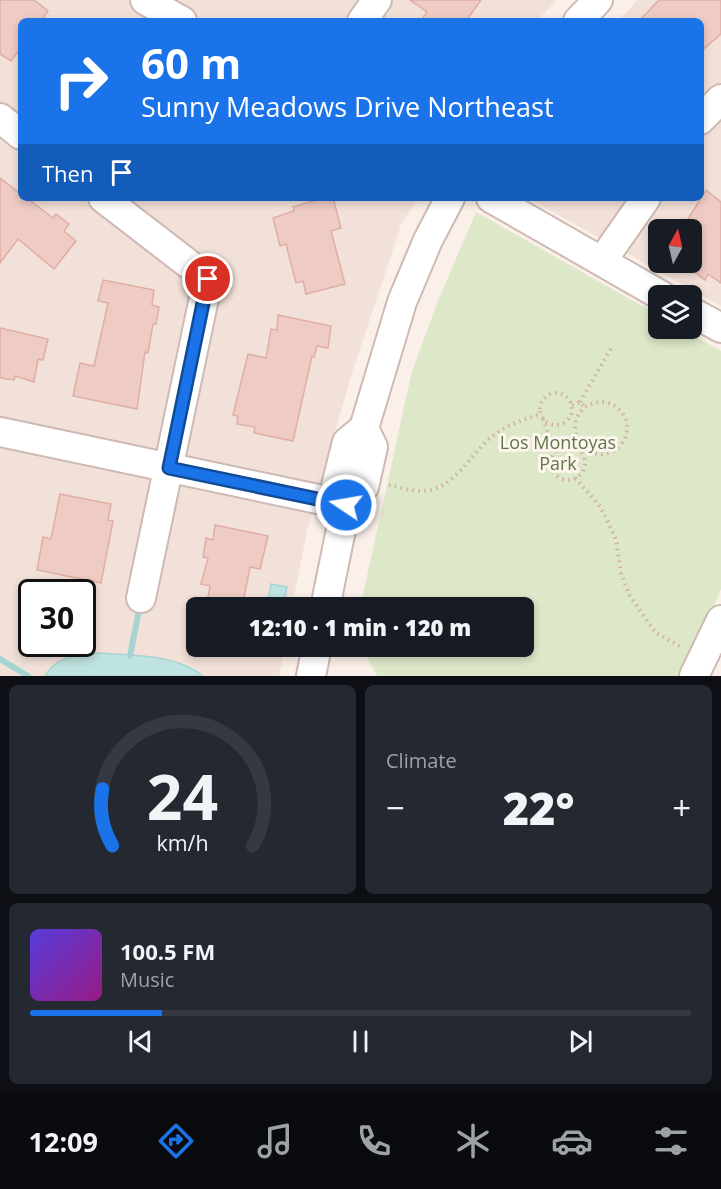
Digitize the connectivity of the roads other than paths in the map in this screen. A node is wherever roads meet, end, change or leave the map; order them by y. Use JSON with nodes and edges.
{"nodes":[{"id":1,"x":145,"y":0,"type":"edge"},
{"id":2,"x":377,"y":0,"type":"edge"},
{"id":3,"x":598,"y":0,"type":"edge"},
{"id":4,"x":177,"y":18,"type":"edge"},
{"id":5,"x":364,"y":18,"type":"edge"},
{"id":6,"x":581,"y":18,"type":"edge"},
{"id":7,"x":721,"y":99,"type":"edge"},
{"id":8,"x":704,"y":116,"type":"edge"},
{"id":9,"x":0,"y":118,"type":"edge"},
{"id":10,"x":18,"y":133,"type":"edge"},
{"id":11,"x":107,"y":201,"type":"edge"},
{"id":12,"x":449,"y":201,"type":"edge"},
{"id":13,"x":496,"y":201,"type":"edge"},
{"id":14,"x":644,"y":201,"type":"edge"},
{"id":15,"x":602,"y":261,"type":"junction"},
{"id":16,"x":648,"y":288,"type":"edge"},
{"id":17,"x":702,"y":318,"type":"edge"},
{"id":18,"x":721,"y":328,"type":"edge"},
{"id":19,"x":364,"y":428,"type":"junction"},
{"id":20,"x":0,"y":432,"type":"edge"},
{"id":21,"x":169,"y":468,"type":"junction"},
{"id":22,"x":346,"y":505,"type":"junction"},
{"id":23,"x":327,"y":597,"type":"edge"},
{"id":24,"x":141,"y":598,"type":"dead end"},
{"id":25,"x":721,"y":620,"type":"edge"},
{"id":26,"x":315,"y":657,"type":"edge"},
{"id":27,"x":698,"y":667,"type":"edge"},
{"id":28,"x":311,"y":676,"type":"edge"}],
"edges":[{"from":1,"to":4,"type":"street"},
{"from":2,"to":5,"type":"street"},
{"from":3,"to":6,"type":"street"},
{"from":7,"to":8,"type":"street"},
{"from":9,"to":10,"type":"street"},
{"from":11,"to":21,"type":"street"},
{"from":12,"to":19,"type":"street"},
{"from":13,"to":15,"type":"street"},
{"from":14,"to":15,"type":"street"},
{"from":15,"to":16,"type":"street"},
{"from":17,"to":18,"type":"street"},
{"from":19,"to":22,"type":"street"},
{"from":19,"to":22,"type":"street"},
{"from":20,"to":21,"type":"street"},
{"from":21,"to":22,"type":"street"},
{"from":21,"to":24,"type":"street"},
{"from":22,"to":23,"type":"street"},
{"from":25,"to":27,"type":"street"},
{"from":26,"to":28,"type":"street"}]}
